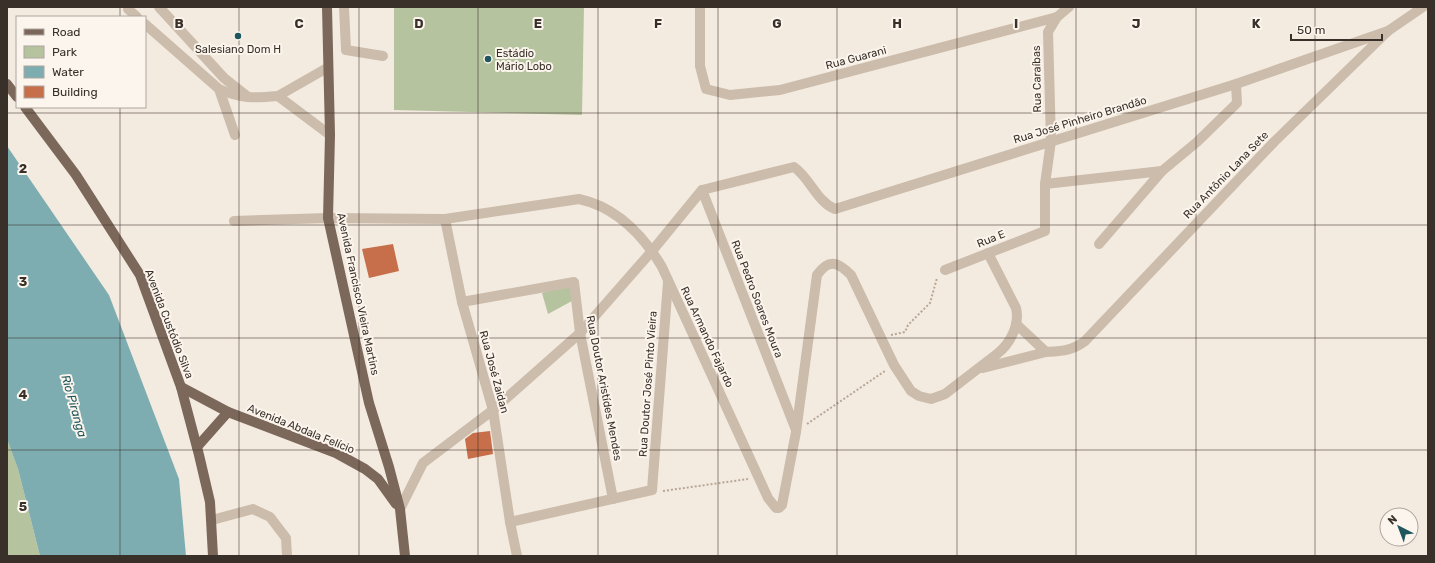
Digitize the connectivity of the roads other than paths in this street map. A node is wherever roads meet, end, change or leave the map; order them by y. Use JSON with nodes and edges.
{"nodes":[{"id":1,"x":159,"y":7,"type":"edge"},
{"id":2,"x":326,"y":7,"type":"edge"},
{"id":3,"x":344,"y":7,"type":"edge"},
{"id":4,"x":700,"y":7,"type":"edge"},
{"id":5,"x":1071,"y":7,"type":"edge"},
{"id":6,"x":1423,"y":7,"type":"edge"},
{"id":7,"x":128,"y":9,"type":"dead end"},
{"id":8,"x":136,"y":16,"type":"edge"},
{"id":9,"x":1057,"y":17,"type":"junction"},
{"id":10,"x":146,"y":25,"type":"edge"},
{"id":11,"x":1388,"y":31,"type":"junction"},
{"id":12,"x":1349,"y":44,"type":"junction"},
{"id":13,"x":383,"y":56,"type":"dead end"},
{"id":14,"x":1359,"y":60,"type":"junction"},
{"id":15,"x":327,"y":68,"type":"junction"},
{"id":16,"x":7,"y":84,"type":"edge"},
{"id":17,"x":1236,"y":84,"type":"junction"},
{"id":18,"x":220,"y":89,"type":"junction"},
{"id":19,"x":16,"y":96,"type":"edge"},
{"id":20,"x":278,"y":96,"type":"junction"},
{"id":21,"x":248,"y":98,"type":"junction"},
{"id":22,"x":26,"y":108,"type":"edge"},
{"id":23,"x":235,"y":134,"type":"dead end"},
{"id":24,"x":330,"y":135,"type":"junction"},
{"id":25,"x":1050,"y":142,"type":"junction"},
{"id":26,"x":1162,"y":171,"type":"junction"},
{"id":27,"x":1045,"y":184,"type":"junction"},
{"id":28,"x":702,"y":190,"type":"junction"},
{"id":29,"x":328,"y":218,"type":"junction"},
{"id":30,"x":445,"y":220,"type":"junction"},
{"id":31,"x":234,"y":221,"type":"dead end"},
{"id":32,"x":1045,"y":231,"type":"joint"},
{"id":33,"x":1099,"y":244,"type":"dead end"},
{"id":34,"x":652,"y":251,"type":"junction"},
{"id":35,"x":988,"y":253,"type":"junction"},
{"id":36,"x":945,"y":270,"type":"road end"},
{"id":37,"x":668,"y":281,"type":"junction"},
{"id":38,"x":462,"y":302,"type":"junction"},
{"id":39,"x":1016,"y":324,"type":"junction"},
{"id":40,"x":580,"y":333,"type":"junction"},
{"id":41,"x":1046,"y":352,"type":"junction"},
{"id":42,"x":978,"y":369,"type":"junction"},
{"id":43,"x":181,"y":387,"type":"junction"},
{"id":44,"x":493,"y":410,"type":"junction"},
{"id":45,"x":228,"y":412,"type":"junction"},
{"id":46,"x":796,"y":432,"type":"junction"},
{"id":47,"x":198,"y":451,"type":"junction"},
{"id":48,"x":613,"y":499,"type":"junction"},
{"id":49,"x":400,"y":509,"type":"junction"},
{"id":50,"x":212,"y":520,"type":"junction"},
{"id":51,"x":510,"y":522,"type":"junction"},
{"id":52,"x":213,"y":556,"type":"edge"},
{"id":53,"x":287,"y":556,"type":"edge"},
{"id":54,"x":405,"y":556,"type":"edge"},
{"id":55,"x":517,"y":556,"type":"edge"}],
"edges":[{"from":1,"to":21,"type":"street"},
{"from":2,"to":15,"type":"main road","name":"Avenida Francisco Vieira Martins"},
{"from":3,"to":13,"type":"street"},
{"from":4,"to":9,"type":"street","name":"Rua Guarani"},
{"from":5,"to":9,"type":"street","name":"Rua Caraíbas"},
{"from":6,"to":11,"type":"street","name":"Rua Antônio Lana Sete"},
{"from":7,"to":8,"type":"street"},
{"from":9,"to":25,"type":"street","name":"Rua Caraíbas"},
{"from":10,"to":18,"type":"street"},
{"from":11,"to":12,"type":"street","name":"Rua José Pinheiro Brandão"},
{"from":11,"to":14,"type":"street","name":"Rua Antônio Lana Sete"},
{"from":12,"to":14,"type":"street"},
{"from":12,"to":17,"type":"street","name":"Rua José Pinheiro Brandão"},
{"from":14,"to":41,"type":"street","name":"Rua Antônio Lana Sete"},
{"from":15,"to":20,"type":"street"},
{"from":15,"to":24,"type":"main road","name":"Avenida Francisco Vieira Martins"},
{"from":16,"to":19,"type":"main road"},
{"from":17,"to":25,"type":"street","name":"Rua José Pinheiro Brandão"},
{"from":17,"to":26,"type":"street"},
{"from":18,"to":21,"type":"street"},
{"from":18,"to":23,"type":"street"},
{"from":20,"to":21,"type":"street"},
{"from":20,"to":24,"type":"street"},
{"from":22,"to":43,"type":"main road","name":"Avenida Custódio Silva"},
{"from":24,"to":29,"type":"main road","name":"Avenida Francisco Vieira Martins"},
{"from":25,"to":27,"type":"street","name":"Rua Caraíbas"},
{"from":25,"to":28,"type":"street","name":"Rua José Pinheiro Brandão"},
{"from":26,"to":27,"type":"street"},
{"from":26,"to":33,"type":"street"},
{"from":27,"to":32,"type":"street","name":"Rua Caraíbas"},
{"from":28,"to":34,"type":"street"},
{"from":28,"to":46,"type":"street","name":"Rua Pedro Soares Moura"},
{"from":29,"to":30,"type":"street","name":"Rua Armando Fajardo"},
{"from":29,"to":31,"type":"street","name":"Rua Armando Fajardo"},
{"from":29,"to":49,"type":"main road","name":"Avenida Francisco Vieira Martins"},
{"from":30,"to":34,"type":"street","name":"Rua Armando Fajardo"},
{"from":30,"to":38,"type":"street","name":"Rua José Zaidan"},
{"from":32,"to":35,"type":"street","name":"Rua E"},
{"from":34,"to":37,"type":"street","name":"Rua Armando Fajardo"},
{"from":34,"to":40,"type":"street"},
{"from":35,"to":36,"type":"street","name":"Rua E"},
{"from":35,"to":39,"type":"street"},
{"from":37,"to":46,"type":"street","name":"Rua Armando Fajardo"},
{"from":37,"to":48,"type":"street","name":"Rua Doutor José Pinto Vieira"},
{"from":38,"to":40,"type":"street","name":"Rua Doutor Aristídes Mendes"},
{"from":38,"to":44,"type":"street","name":"Rua José Zaidan"},
{"from":39,"to":41,"type":"street"},
{"from":39,"to":42,"type":"street"},
{"from":40,"to":44,"type":"street"},
{"from":40,"to":48,"type":"street","name":"Rua Doutor Aristídes Mendes"},
{"from":41,"to":42,"type":"street","name":"Rua Antônio Lana Sete"},
{"from":42,"to":46,"type":"street","name":"Rua Armando Fajardo"},
{"from":43,"to":45,"type":"main road","name":"Avenida Abdala Felício"},
{"from":43,"to":47,"type":"main road","name":"Avenida Custódio Silva"},
{"from":44,"to":49,"type":"street"},
{"from":44,"to":51,"type":"street","name":"Rua José Zaidan"},
{"from":45,"to":47,"type":"main road"},
{"from":45,"to":49,"type":"main road","name":"Avenida Abdala Felício"},
{"from":47,"to":50,"type":"main road","name":"Avenida Custódio Silva"},
{"from":48,"to":51,"type":"street"},
{"from":49,"to":54,"type":"main road"},
{"from":50,"to":52,"type":"main road","name":"Avenida Custódio Silva"},
{"from":50,"to":53,"type":"street"},
{"from":51,"to":55,"type":"street","name":"Rua José Zaidan"}]}
